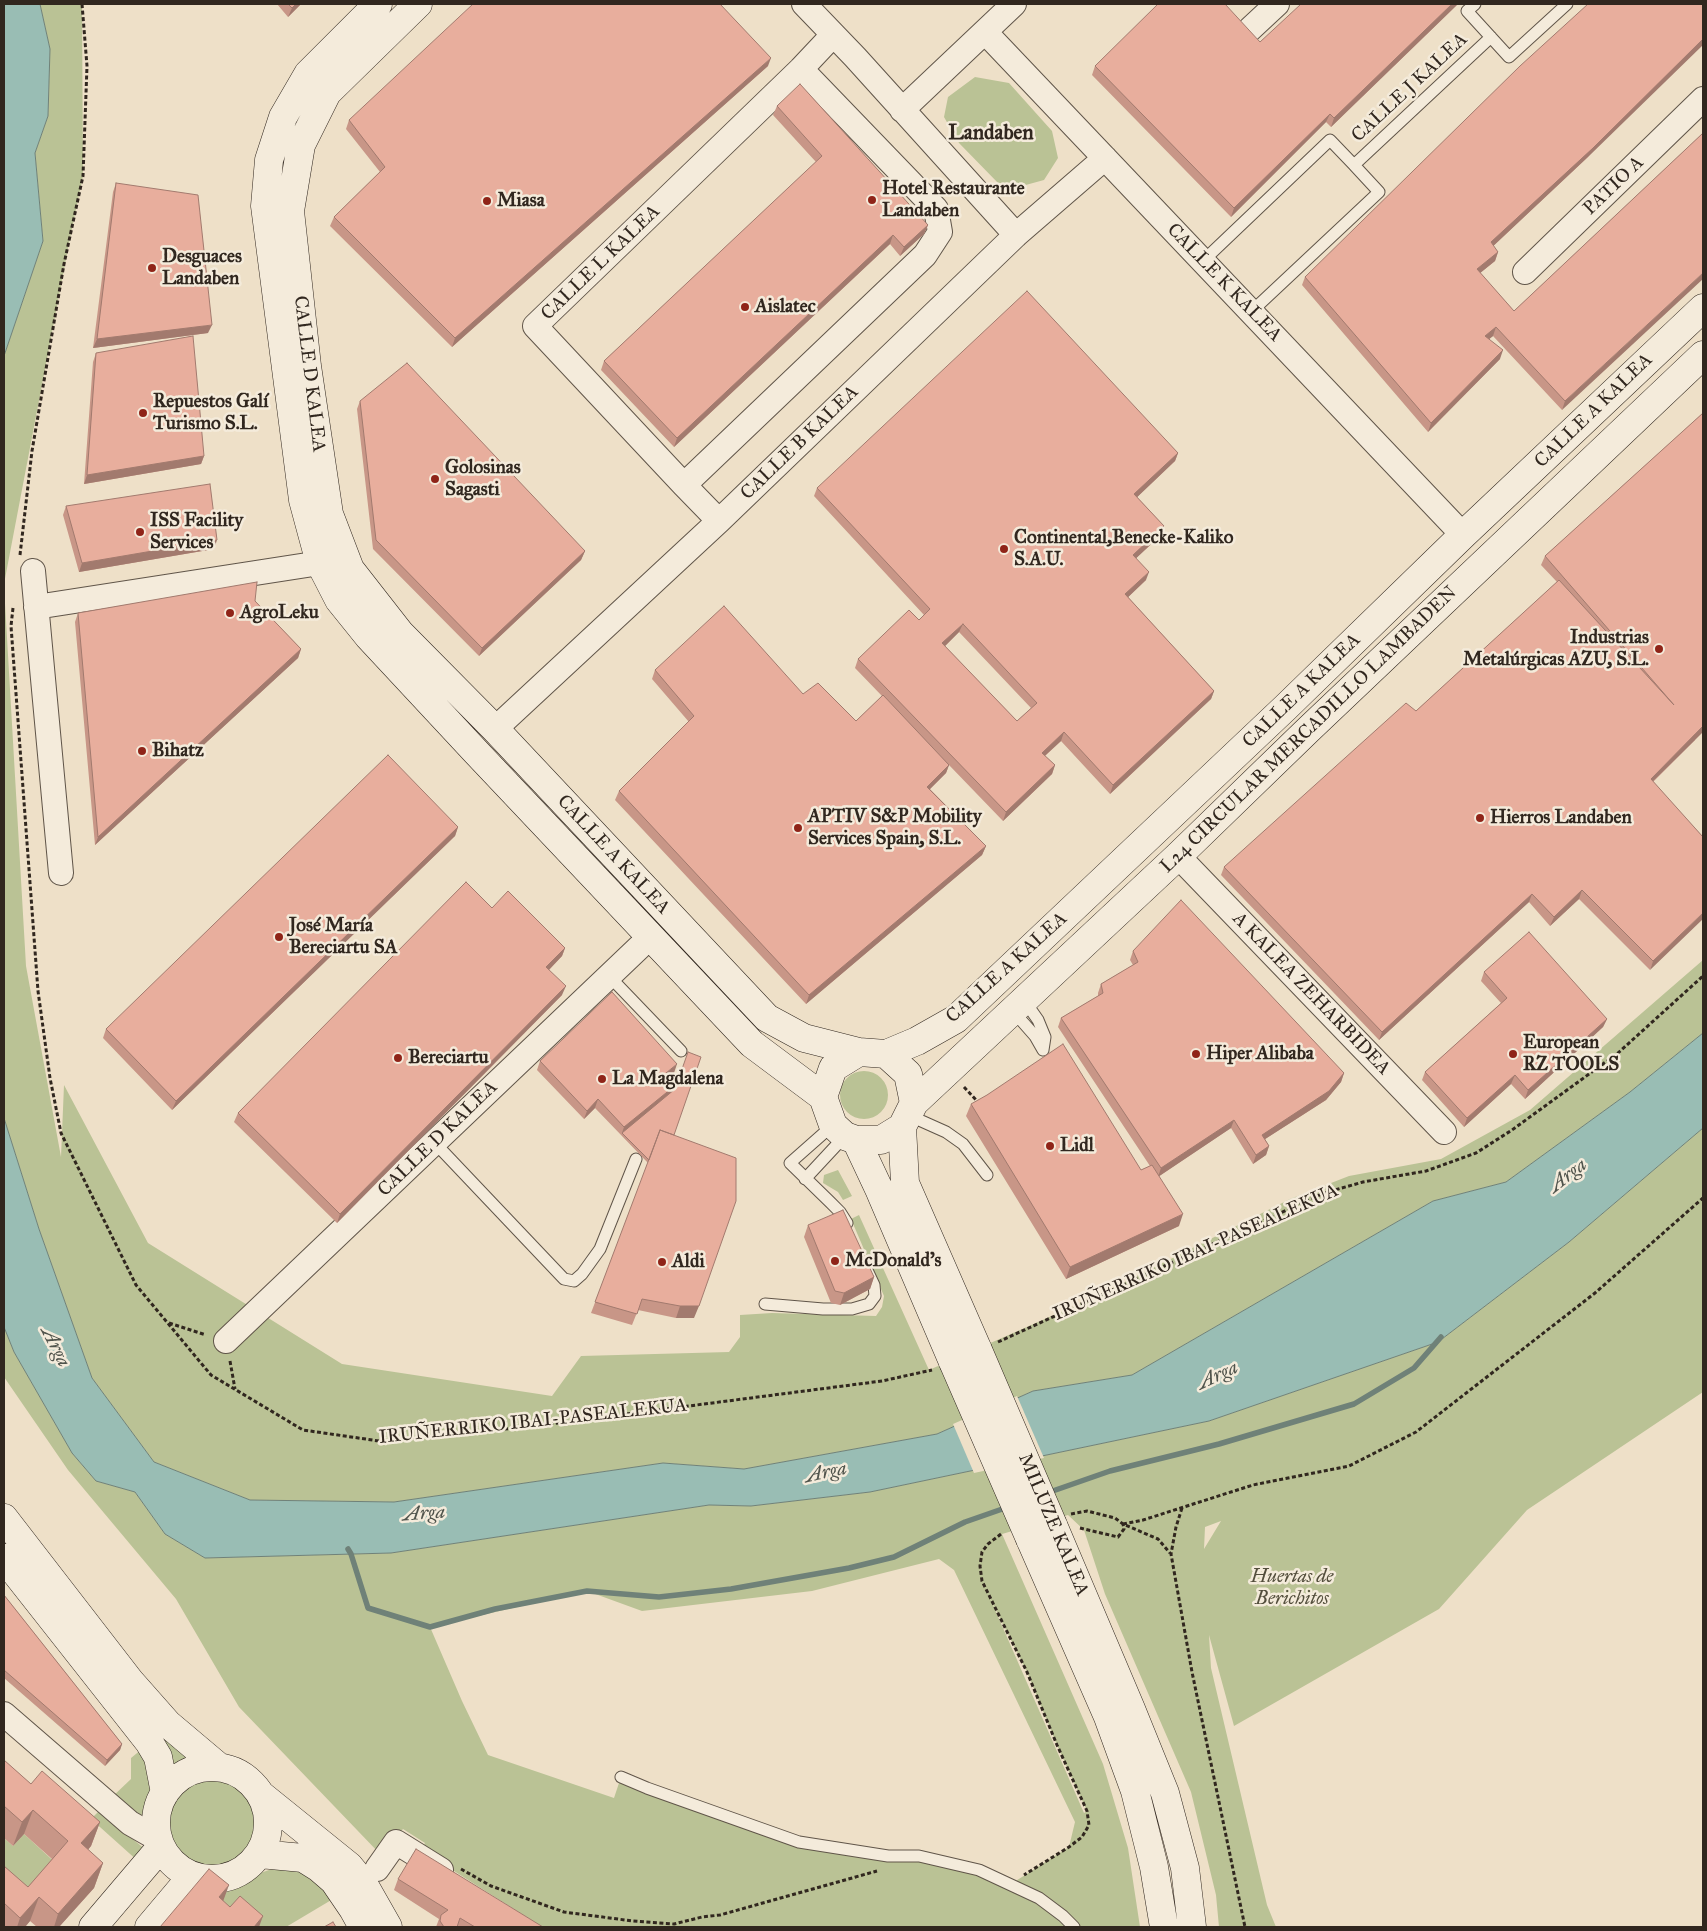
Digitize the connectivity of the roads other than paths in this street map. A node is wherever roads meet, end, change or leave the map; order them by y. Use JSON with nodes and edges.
{"nodes":[{"id":1,"x":378,"y":4,"type":"edge"},
{"id":2,"x":418,"y":4,"type":"edge"},
{"id":3,"x":804,"y":4,"type":"edge"},
{"id":4,"x":1014,"y":4,"type":"edge"},
{"id":5,"x":1277,"y":4,"type":"edge"},
{"id":6,"x":1475,"y":4,"type":"edge"},
{"id":7,"x":1567,"y":4,"type":"edge"},
{"id":8,"x":1248,"y":31,"type":"edge"},
{"id":9,"x":985,"y":32,"type":"junction"},
{"id":10,"x":833,"y":34,"type":"junction"},
{"id":11,"x":1491,"y":37,"type":"junction"},
{"id":12,"x":801,"y":69,"type":"junction"},
{"id":13,"x":1703,"y":99,"type":"edge"},
{"id":14,"x":902,"y":110,"type":"junction"},
{"id":15,"x":1105,"y":158,"type":"junction"},
{"id":16,"x":1354,"y":165,"type":"junction"},
{"id":17,"x":1016,"y":236,"type":"junction"},
{"id":18,"x":1203,"y":261,"type":"junction"},
{"id":19,"x":1525,"y":272,"type":"dead end"},
{"id":20,"x":1703,"y":308,"type":"edge"},
{"id":21,"x":1251,"y":312,"type":"junction"},
{"id":22,"x":1703,"y":355,"type":"edge"},
{"id":23,"x":1569,"y":482,"type":"junction"},
{"id":24,"x":684,"y":485,"type":"junction"},
{"id":25,"x":719,"y":521,"type":"junction"},
{"id":26,"x":1463,"y":535,"type":"junction"},
{"id":27,"x":320,"y":563,"type":"junction"},
{"id":28,"x":33,"y":571,"type":"dead end"},
{"id":29,"x":36,"y":607,"type":"junction"},
{"id":30,"x":1410,"y":633,"type":"junction"},
{"id":31,"x":435,"y":708,"type":"junction"},
{"id":32,"x":495,"y":729,"type":"junction"},
{"id":33,"x":476,"y":752,"type":"joint"},
{"id":34,"x":534,"y":813,"type":"junction"},
{"id":35,"x":1178,"y":856,"type":"junction"},
{"id":36,"x":61,"y":873,"type":"dead end"},
{"id":37,"x":650,"y":937,"type":"junction"},
{"id":38,"x":609,"y":976,"type":"junction"},
{"id":39,"x":681,"y":1051,"type":"dead end"},
{"id":40,"x":859,"y":1052,"type":"junction"},
{"id":41,"x":886,"y":1054,"type":"junction"},
{"id":42,"x":823,"y":1096,"type":"junction"},
{"id":43,"x":908,"y":1115,"type":"junction"},
{"id":44,"x":1444,"y":1132,"type":"dead end"},
{"id":45,"x":844,"y":1134,"type":"junction"},
{"id":46,"x":434,"y":1142,"type":"junction"},
{"id":47,"x":636,"y":1159,"type":"dead end"},
{"id":48,"x":987,"y":1175,"type":"dead end"},
{"id":49,"x":805,"y":1179,"type":"junction"},
{"id":50,"x":851,"y":1231,"type":"edge"},
{"id":51,"x":862,"y":1258,"type":"edge"},
{"id":52,"x":765,"y":1304,"type":"dead end"},
{"id":53,"x":226,"y":1341,"type":"dead end"},
{"id":54,"x":4,"y":1518,"type":"edge"},
{"id":55,"x":1057,"y":1526,"type":"junction"},
{"id":56,"x":4,"y":1558,"type":"edge"},
{"id":57,"x":4,"y":1714,"type":"edge"},
{"id":58,"x":219,"y":1767,"type":"junction"},
{"id":59,"x":620,"y":1776,"type":"dead end"},
{"id":60,"x":165,"y":1793,"type":"junction"},
{"id":61,"x":261,"y":1795,"type":"junction"},
{"id":62,"x":160,"y":1843,"type":"junction"},
{"id":63,"x":260,"y":1854,"type":"junction"},
{"id":64,"x":377,"y":1869,"type":"dead end"},
{"id":65,"x":459,"y":1875,"type":"edge"},
{"id":66,"x":192,"y":1876,"type":"junction"},
{"id":67,"x":93,"y":1927,"type":"edge"},
{"id":68,"x":149,"y":1927,"type":"edge"},
{"id":69,"x":363,"y":1927,"type":"edge"},
{"id":70,"x":388,"y":1927,"type":"edge"},
{"id":71,"x":1074,"y":1927,"type":"edge"},
{"id":72,"x":1164,"y":1927,"type":"edge"},
{"id":73,"x":1192,"y":1927,"type":"edge"}],
"edges":[{"from":1,"to":27,"type":"main road","name":"CALLE D KALEA"},
{"from":2,"to":32,"type":"main road","name":"CALLE D KALEA"},
{"from":3,"to":10,"type":"street"},
{"from":4,"to":9,"type":"street"},
{"from":5,"to":8,"type":"street"},
{"from":6,"to":11,"type":"lane","name":"CALLE J KALEA"},
{"from":7,"to":11,"type":"lane","name":"CALLE J KALEA"},
{"from":9,"to":14,"type":"street"},
{"from":9,"to":15,"type":"street","name":"CALLE K KALEA"},
{"from":10,"to":12,"type":"street","name":"CALLE L KALEA"},
{"from":10,"to":14,"type":"street"},
{"from":11,"to":16,"type":"lane","name":"CALLE J KALEA"},
{"from":12,"to":24,"type":"street"},
{"from":12,"to":24,"type":"street","name":"CALLE L KALEA"},
{"from":13,"to":19,"type":"street","name":"PATIO A"},
{"from":14,"to":17,"type":"street"},
{"from":15,"to":17,"type":"street","name":"CALLE B KALEA"},
{"from":15,"to":18,"type":"street","name":"CALLE K KALEA"},
{"from":16,"to":18,"type":"lane","name":"CALLE J KALEA"},
{"from":16,"to":21,"type":"lane","name":"CALLE J KALEA"},
{"from":17,"to":25,"type":"street","name":"CALLE B KALEA"},
{"from":18,"to":21,"type":"street","name":"CALLE K KALEA"},
{"from":20,"to":26,"type":"main road","name":"CALLE A KALEA"},
{"from":21,"to":26,"type":"street","name":"CALLE K KALEA"},
{"from":22,"to":23,"type":"main road","name":"L24 CIRCULAR MERCADILLO LAMBADEN"},
{"from":23,"to":26,"type":"main road"},
{"from":23,"to":30,"type":"main road","name":"L24 CIRCULAR MERCADILLO LAMBADEN"},
{"from":24,"to":25,"type":"street","name":"CALLE L KALEA"},
{"from":25,"to":32,"type":"street","name":"CALLE B KALEA"},
{"from":26,"to":30,"type":"main road"},
{"from":26,"to":41,"type":"main road","name":"CALLE A KALEA"},
{"from":27,"to":29,"type":"street"},
{"from":27,"to":31,"type":"main road","name":"CALLE D KALEA"},
{"from":28,"to":29,"type":"street"},
{"from":29,"to":36,"type":"street"},
{"from":30,"to":35,"type":"main road","name":"L24 CIRCULAR MERCADILLO LAMBADEN"},
{"from":31,"to":32,"type":"main road"},
{"from":31,"to":33,"type":"main road","name":"CALLE D KALEA"},
{"from":32,"to":34,"type":"main road"},
{"from":32,"to":40,"type":"main road","name":"CALLE A KALEA"},
{"from":33,"to":34,"type":"main road","name":"CALLE A KALEA"},
{"from":34,"to":37,"type":"main road","name":"CALLE A KALEA"},
{"from":35,"to":43,"type":"main road","name":"L24 CIRCULAR MERCADILLO LAMBADEN"},
{"from":35,"to":44,"type":"street","name":"A KALEA ZEHARBIDEA"},
{"from":37,"to":38,"type":"street","name":"CALLE D KALEA"},
{"from":37,"to":42,"type":"main road","name":"CALLE A KALEA"},
{"from":38,"to":39,"type":"lane"},
{"from":38,"to":46,"type":"street","name":"CALLE D KALEA"},
{"from":40,"to":41,"type":"main road"},
{"from":40,"to":42,"type":"main road"},
{"from":41,"to":43,"type":"main road"},
{"from":42,"to":45,"type":"main road"},
{"from":43,"to":45,"type":"main road"},
{"from":43,"to":48,"type":"lane"},
{"from":43,"to":55,"type":"main road","name":"MILUZE KALEA","bridge":true},
{"from":45,"to":49,"type":"lane"},
{"from":45,"to":49,"type":"lane"},
{"from":45,"to":55,"type":"main road","name":"MILUZE KALEA","bridge":true},
{"from":46,"to":47,"type":"lane"},
{"from":46,"to":53,"type":"street","name":"CALLE D KALEA"},
{"from":49,"to":50,"type":"lane"},
{"from":51,"to":52,"type":"lane"},
{"from":54,"to":58,"type":"main road"},
{"from":55,"to":72,"type":"main road","name":"MILUZE KALEA"},
{"from":55,"to":73,"type":"main road","name":"MILUZE KALEA"},
{"from":56,"to":60,"type":"main road"},
{"from":57,"to":62,"type":"street"},
{"from":58,"to":60,"type":"main road"},
{"from":58,"to":61,"type":"main road"},
{"from":59,"to":71,"type":"lane"},
{"from":60,"to":62,"type":"main road"},
{"from":61,"to":63,"type":"main road"},
{"from":61,"to":70,"type":"main road"},
{"from":62,"to":66,"type":"main road"},
{"from":62,"to":67,"type":"main road"},
{"from":63,"to":66,"type":"main road"},
{"from":63,"to":69,"type":"main road"},
{"from":64,"to":65,"type":"street"},
{"from":66,"to":68,"type":"main road"}]}
